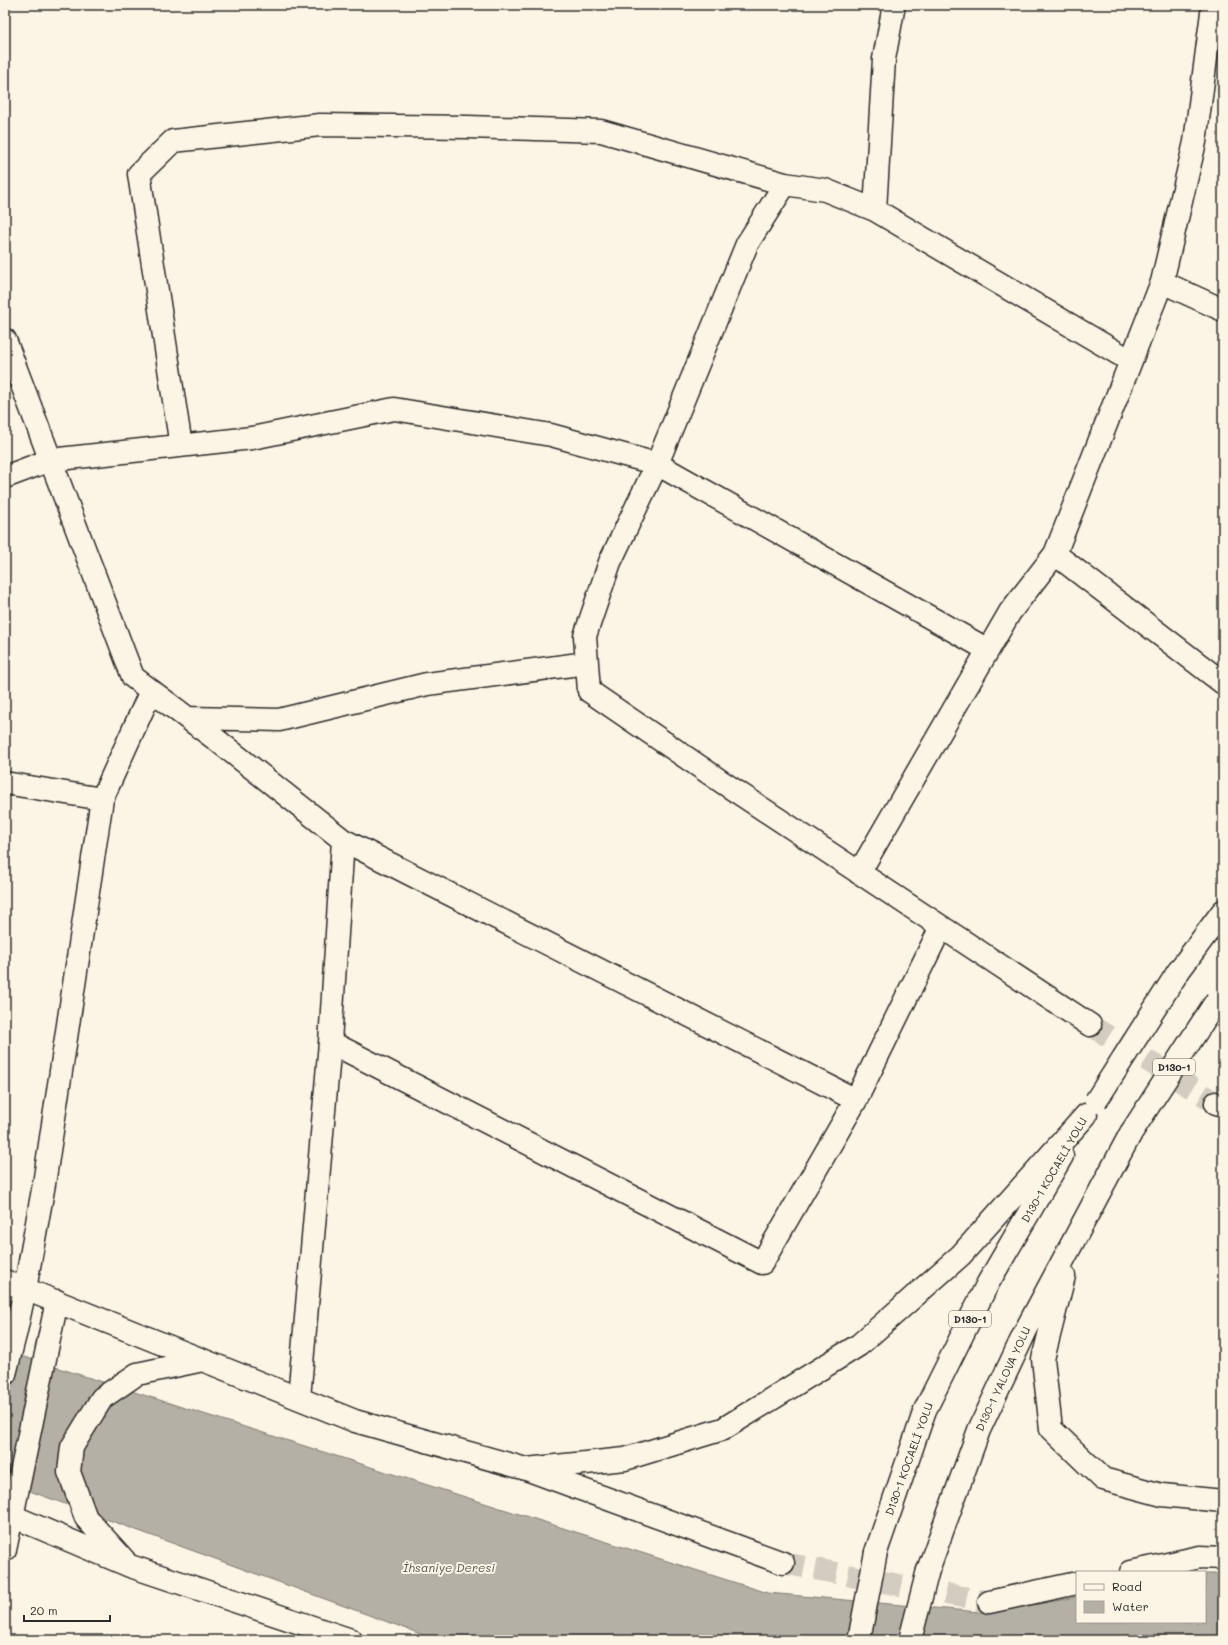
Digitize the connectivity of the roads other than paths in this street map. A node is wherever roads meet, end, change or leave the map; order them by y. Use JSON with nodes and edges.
{"nodes":[{"id":1,"x":894,"y":5,"type":"edge"},
{"id":2,"x":1213,"y":5,"type":"edge"},
{"id":3,"x":785,"y":184,"type":"junction"},
{"id":4,"x":875,"y":210,"type":"junction"},
{"id":5,"x":1162,"y":282,"type":"junction"},
{"id":6,"x":1223,"y":310,"type":"edge"},
{"id":7,"x":5,"y":340,"type":"edge"},
{"id":8,"x":1131,"y":361,"type":"junction"},
{"id":9,"x":181,"y":446,"type":"junction"},
{"id":10,"x":50,"y":460,"type":"junction"},
{"id":11,"x":657,"y":464,"type":"junction"},
{"id":12,"x":5,"y":477,"type":"edge"},
{"id":13,"x":1055,"y":554,"type":"junction"},
{"id":14,"x":988,"y":650,"type":"junction"},
{"id":15,"x":587,"y":663,"type":"junction"},
{"id":16,"x":1223,"y":683,"type":"edge"},
{"id":17,"x":151,"y":691,"type":"junction"},
{"id":18,"x":188,"y":718,"type":"junction"},
{"id":19,"x":5,"y":783,"type":"edge"},
{"id":20,"x":102,"y":799,"type":"junction"},
{"id":21,"x":342,"y":840,"type":"junction"},
{"id":22,"x":859,"y":873,"type":"junction"},
{"id":23,"x":1223,"y":911,"type":"edge"},
{"id":24,"x":940,"y":927,"type":"junction"},
{"id":25,"x":1220,"y":997,"type":"edge"},
{"id":26,"x":1090,"y":1025,"type":"tunnel mouth"},
{"id":27,"x":330,"y":1042,"type":"junction"},
{"id":28,"x":856,"y":1100,"type":"junction"},
{"id":29,"x":1091,"y":1108,"type":"junction"},
{"id":30,"x":1073,"y":1242,"type":"junction"},
{"id":31,"x":15,"y":1285,"type":"edge"},
{"id":32,"x":57,"y":1301,"type":"junction"},
{"id":33,"x":203,"y":1360,"type":"junction"},
{"id":34,"x":5,"y":1374,"type":"edge"},
{"id":35,"x":299,"y":1398,"type":"junction"},
{"id":36,"x":526,"y":1469,"type":"junction"},
{"id":37,"x":1223,"y":1501,"type":"edge"},
{"id":38,"x":9,"y":1515,"type":"edge"},
{"id":39,"x":5,"y":1550,"type":"edge"},
{"id":40,"x":1223,"y":1558,"type":"edge"},
{"id":41,"x":783,"y":1563,"type":"tunnel mouth"},
{"id":42,"x":130,"y":1566,"type":"junction"},
{"id":43,"x":1136,"y":1571,"type":"edge"},
{"id":44,"x":1076,"y":1583,"type":"edge"},
{"id":45,"x":989,"y":1602,"type":"tunnel mouth"},
{"id":46,"x":351,"y":1640,"type":"edge"},
{"id":47,"x":859,"y":1640,"type":"edge"},
{"id":48,"x":910,"y":1640,"type":"edge"}],
"edges":[{"from":1,"to":4,"type":"main road"},
{"from":2,"to":5,"type":"main road"},
{"from":3,"to":4,"type":"main road"},
{"from":3,"to":9,"type":"main road"},
{"from":3,"to":11,"type":"main road"},
{"from":4,"to":8,"type":"main road"},
{"from":5,"to":6,"type":"main road"},
{"from":5,"to":8,"type":"main road"},
{"from":7,"to":10,"type":"main road"},
{"from":8,"to":13,"type":"main road"},
{"from":9,"to":10,"type":"main road"},
{"from":9,"to":11,"type":"main road"},
{"from":10,"to":12,"type":"main road"},
{"from":10,"to":17,"type":"main road"},
{"from":11,"to":14,"type":"main road"},
{"from":11,"to":15,"type":"main road"},
{"from":13,"to":14,"type":"main road"},
{"from":13,"to":16,"type":"main road"},
{"from":14,"to":22,"type":"main road"},
{"from":15,"to":18,"type":"main road"},
{"from":15,"to":22,"type":"main road"},
{"from":17,"to":18,"type":"main road"},
{"from":17,"to":20,"type":"main road"},
{"from":18,"to":21,"type":"main road"},
{"from":19,"to":20,"type":"main road"},
{"from":20,"to":31,"type":"main road"},
{"from":21,"to":27,"type":"main road"},
{"from":21,"to":28,"type":"main road"},
{"from":22,"to":24,"type":"main road"},
{"from":23,"to":29,"type":"main road","number":"D130-1","bridge":true},
{"from":24,"to":26,"type":"main road"},
{"from":24,"to":28,"type":"main road"},
{"from":25,"to":30,"type":"main road","name":"D130-1 YALOVA YOLU","number":"D130-1","bridge":true},
{"from":27,"to":28,"type":"main road"},
{"from":27,"to":35,"type":"main road"},
{"from":29,"to":36,"type":"main road"},
{"from":29,"to":47,"type":"main road","name":"D130-1 KOCAELİ YOLU","number":"D130-1","bridge":true},
{"from":30,"to":37,"type":"main road"},
{"from":30,"to":48,"type":"main road","name":"D130-1 YALOVA YOLU","number":"D130-1","bridge":true},
{"from":31,"to":32,"type":"main road"},
{"from":31,"to":34,"type":"main road"},
{"from":32,"to":33,"type":"main road"},
{"from":32,"to":38,"type":"main road"},
{"from":33,"to":35,"type":"main road"},
{"from":33,"to":42,"type":"main road"},
{"from":35,"to":36,"type":"main road"},
{"from":36,"to":41,"type":"main road"},
{"from":38,"to":39,"type":"main road"},
{"from":38,"to":42,"type":"main road"},
{"from":40,"to":43,"type":"main road"},
{"from":42,"to":46,"type":"main road"},
{"from":44,"to":45,"type":"main road"}]}
